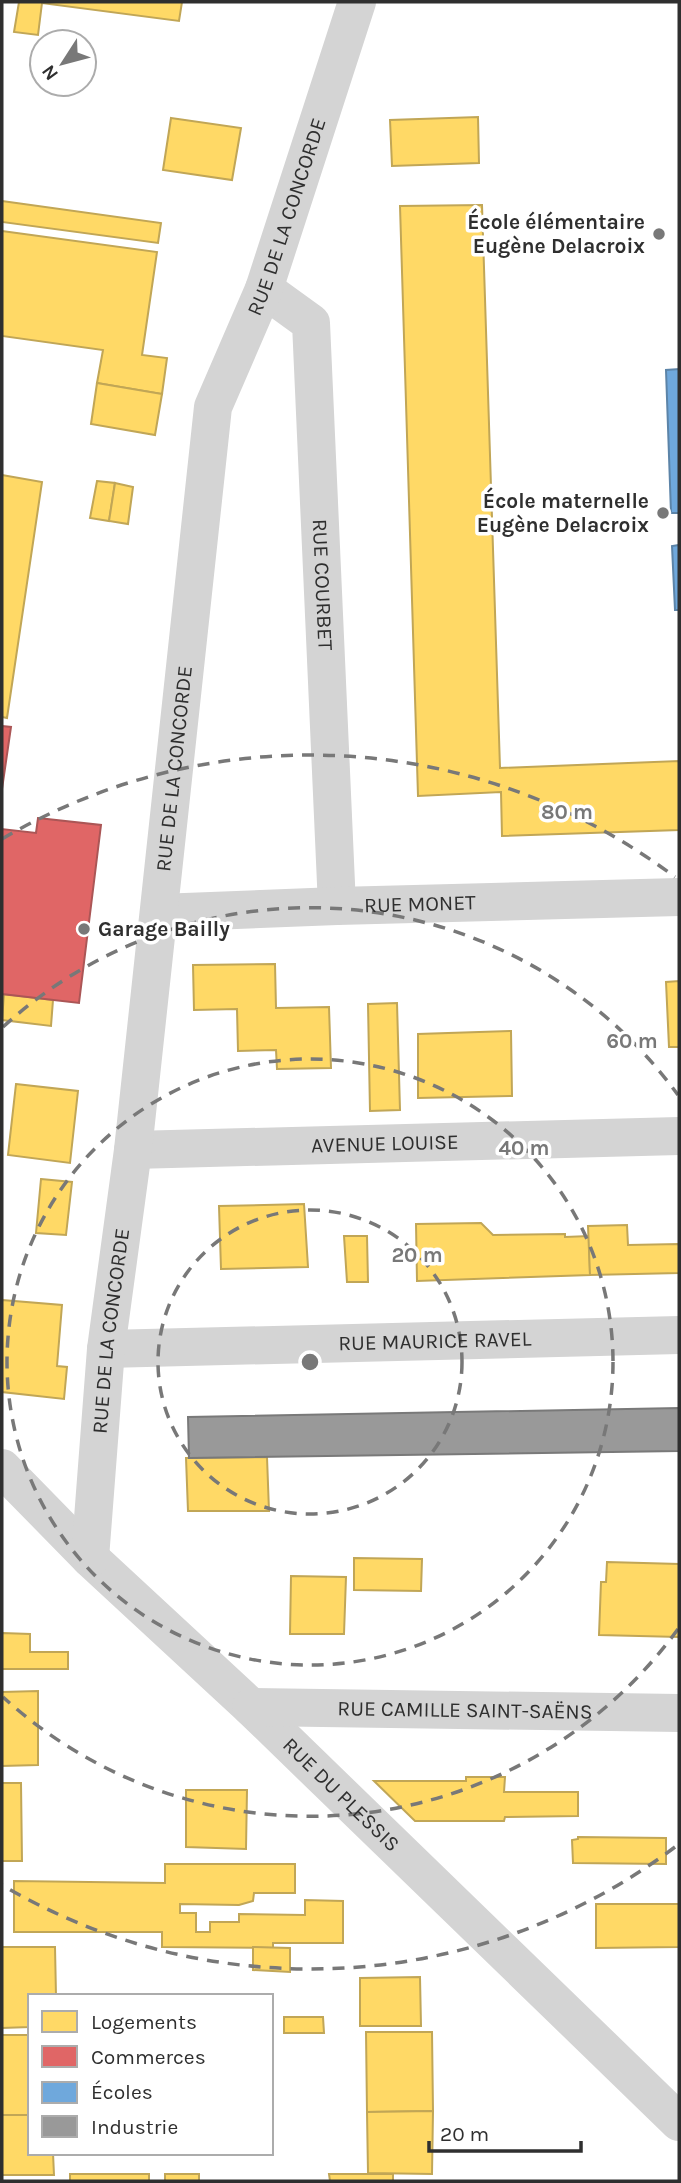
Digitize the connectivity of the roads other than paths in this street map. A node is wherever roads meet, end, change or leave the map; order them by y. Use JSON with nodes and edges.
{"nodes":[{"id":1,"x":357,"y":2,"type":"edge"},
{"id":2,"x":264,"y":289,"type":"junction"},
{"id":3,"x":679,"y":897,"type":"edge"},
{"id":4,"x":337,"y":906,"type":"junction"},
{"id":5,"x":159,"y":913,"type":"junction"},
{"id":6,"x":679,"y":1136,"type":"edge"},
{"id":7,"x":133,"y":1150,"type":"junction"},
{"id":8,"x":679,"y":1335,"type":"edge"},
{"id":9,"x":106,"y":1349,"type":"junction"},
{"id":10,"x":2,"y":1468,"type":"edge"},
{"id":11,"x":90,"y":1558,"type":"junction"},
{"id":12,"x":251,"y":1707,"type":"junction"},
{"id":13,"x":679,"y":1713,"type":"edge"},
{"id":14,"x":679,"y":2122,"type":"edge"}],
"edges":[{"from":1,"to":2,"type":"street","name":"RUE DE LA CONCORDE"},
{"from":2,"to":4,"type":"street","name":"RUE COURBET"},
{"from":2,"to":5,"type":"street","name":"RUE DE LA CONCORDE"},
{"from":3,"to":4,"type":"street","name":"RUE MONET"},
{"from":4,"to":5,"type":"street","name":"RUE MONET"},
{"from":5,"to":7,"type":"street","name":"RUE DE LA CONCORDE"},
{"from":6,"to":7,"type":"street","name":"AVENUE LOUISE"},
{"from":7,"to":9,"type":"street","name":"RUE DE LA CONCORDE"},
{"from":8,"to":9,"type":"street","name":"RUE MAURICE RAVEL"},
{"from":9,"to":11,"type":"street","name":"RUE DE LA CONCORDE"},
{"from":10,"to":11,"type":"street","name":"RUE DU PLESSIS"},
{"from":11,"to":12,"type":"street","name":"RUE DU PLESSIS"},
{"from":12,"to":13,"type":"street","name":"RUE CAMILLE SAINT-SAËNS"},
{"from":12,"to":14,"type":"street","name":"RUE DU PLESSIS"}]}
